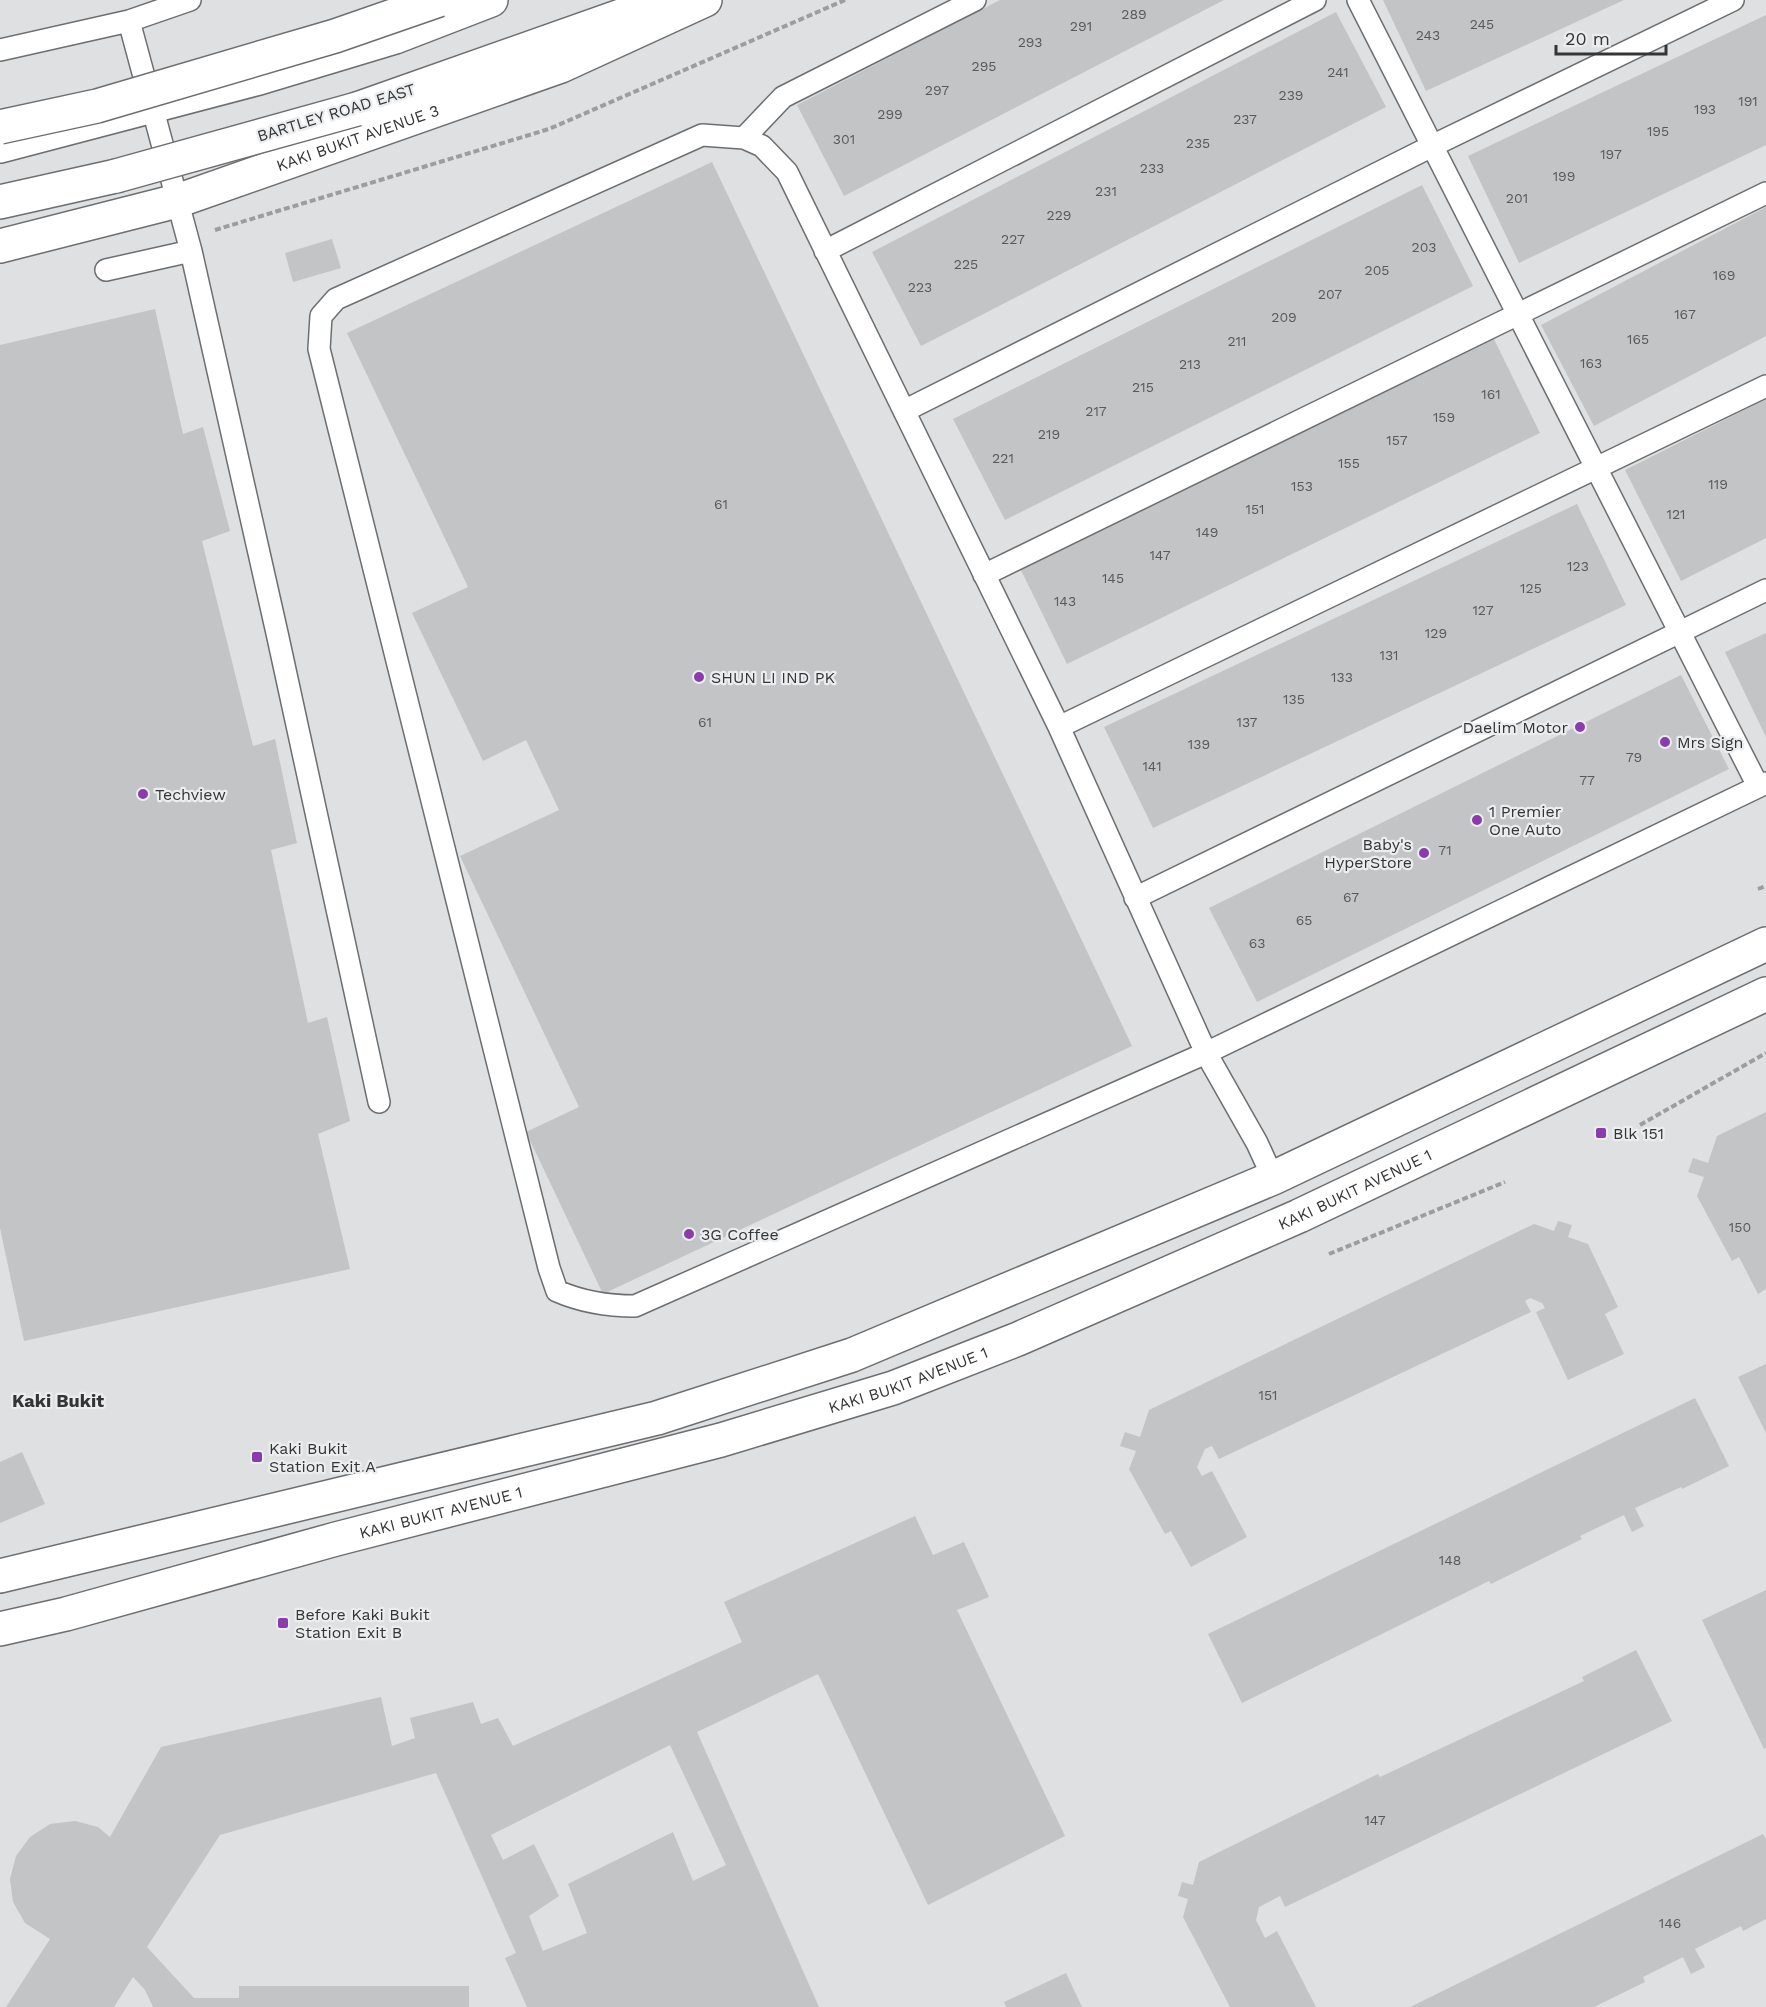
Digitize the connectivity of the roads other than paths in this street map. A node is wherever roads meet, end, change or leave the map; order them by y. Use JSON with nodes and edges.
{"nodes":[{"id":1,"x":190,"y":0,"type":"edge"},
{"id":2,"x":439,"y":0,"type":"edge"},
{"id":3,"x":492,"y":0,"type":"edge"},
{"id":4,"x":666,"y":0,"type":"edge"},
{"id":5,"x":705,"y":0,"type":"edge"},
{"id":6,"x":975,"y":0,"type":"edge"},
{"id":7,"x":1315,"y":0,"type":"edge"},
{"id":8,"x":1358,"y":0,"type":"edge"},
{"id":9,"x":1733,"y":0,"type":"edge"},
{"id":10,"x":129,"y":21,"type":"junction"},
{"id":11,"x":0,"y":50,"type":"edge"},
{"id":12,"x":154,"y":107,"type":"junction"},
{"id":13,"x":0,"y":128,"type":"edge"},
{"id":14,"x":744,"y":138,"type":"junction"},
{"id":15,"x":0,"y":146,"type":"edge"},
{"id":16,"x":1432,"y":146,"type":"junction"},
{"id":17,"x":1766,"y":193,"type":"edge"},
{"id":18,"x":177,"y":201,"type":"junction"},
{"id":19,"x":0,"y":202,"type":"edge"},
{"id":20,"x":189,"y":245,"type":"junction"},
{"id":21,"x":0,"y":246,"type":"edge"},
{"id":22,"x":825,"y":250,"type":"junction"},
{"id":23,"x":106,"y":270,"type":"dead end"},
{"id":24,"x":1517,"y":313,"type":"junction"},
{"id":25,"x":1766,"y":386,"type":"edge"},
{"id":26,"x":904,"y":411,"type":"junction"},
{"id":27,"x":1596,"y":468,"type":"junction"},
{"id":28,"x":984,"y":575,"type":"junction"},
{"id":29,"x":1766,"y":590,"type":"edge"},
{"id":30,"x":1680,"y":632,"type":"junction"},
{"id":31,"x":1059,"y":727,"type":"junction"},
{"id":32,"x":1762,"y":784,"type":"edge"},
{"id":33,"x":1135,"y":898,"type":"junction"},
{"id":34,"x":1766,"y":944,"type":"edge"},
{"id":35,"x":1766,"y":994,"type":"edge"},
{"id":36,"x":1206,"y":1053,"type":"junction"},
{"id":37,"x":379,"y":1102,"type":"dead end"},
{"id":38,"x":1273,"y":1178,"type":"junction"},
{"id":39,"x":0,"y":1576,"type":"edge"},
{"id":40,"x":0,"y":1629,"type":"edge"}],
"edges":[{"from":1,"to":10,"type":"lane"},
{"from":2,"to":13,"type":"main road","bridge":true},
{"from":3,"to":12,"type":"main road"},
{"from":4,"to":19,"type":"main road","name":"BARTLEY ROAD EAST","bridge":true},
{"from":5,"to":18,"type":"main road","name":"KAKI BUKIT AVENUE 3"},
{"from":6,"to":14,"type":"lane"},
{"from":7,"to":22,"type":"lane"},
{"from":8,"to":16,"type":"lane"},
{"from":9,"to":16,"type":"lane"},
{"from":10,"to":11,"type":"lane"},
{"from":10,"to":12,"type":"lane"},
{"from":12,"to":15,"type":"main road"},
{"from":12,"to":18,"type":"lane"},
{"from":14,"to":22,"type":"lane"},
{"from":14,"to":36,"type":"lane"},
{"from":16,"to":24,"type":"lane"},
{"from":16,"to":26,"type":"lane"},
{"from":17,"to":24,"type":"lane"},
{"from":18,"to":20,"type":"lane"},
{"from":18,"to":21,"type":"main road","name":"KAKI BUKIT AVENUE 3"},
{"from":20,"to":23,"type":"lane"},
{"from":20,"to":37,"type":"lane"},
{"from":22,"to":26,"type":"lane"},
{"from":24,"to":27,"type":"lane"},
{"from":24,"to":28,"type":"lane"},
{"from":25,"to":27,"type":"lane"},
{"from":26,"to":28,"type":"lane"},
{"from":27,"to":30,"type":"lane"},
{"from":27,"to":31,"type":"lane"},
{"from":28,"to":31,"type":"lane"},
{"from":29,"to":30,"type":"lane"},
{"from":30,"to":32,"type":"lane"},
{"from":30,"to":33,"type":"lane"},
{"from":31,"to":33,"type":"lane"},
{"from":32,"to":36,"type":"lane"},
{"from":33,"to":36,"type":"lane"},
{"from":34,"to":38,"type":"main road"},
{"from":35,"to":40,"type":"main road","name":"KAKI BUKIT AVENUE 1"},
{"from":36,"to":38,"type":"lane"},
{"from":38,"to":39,"type":"main road"}]}
